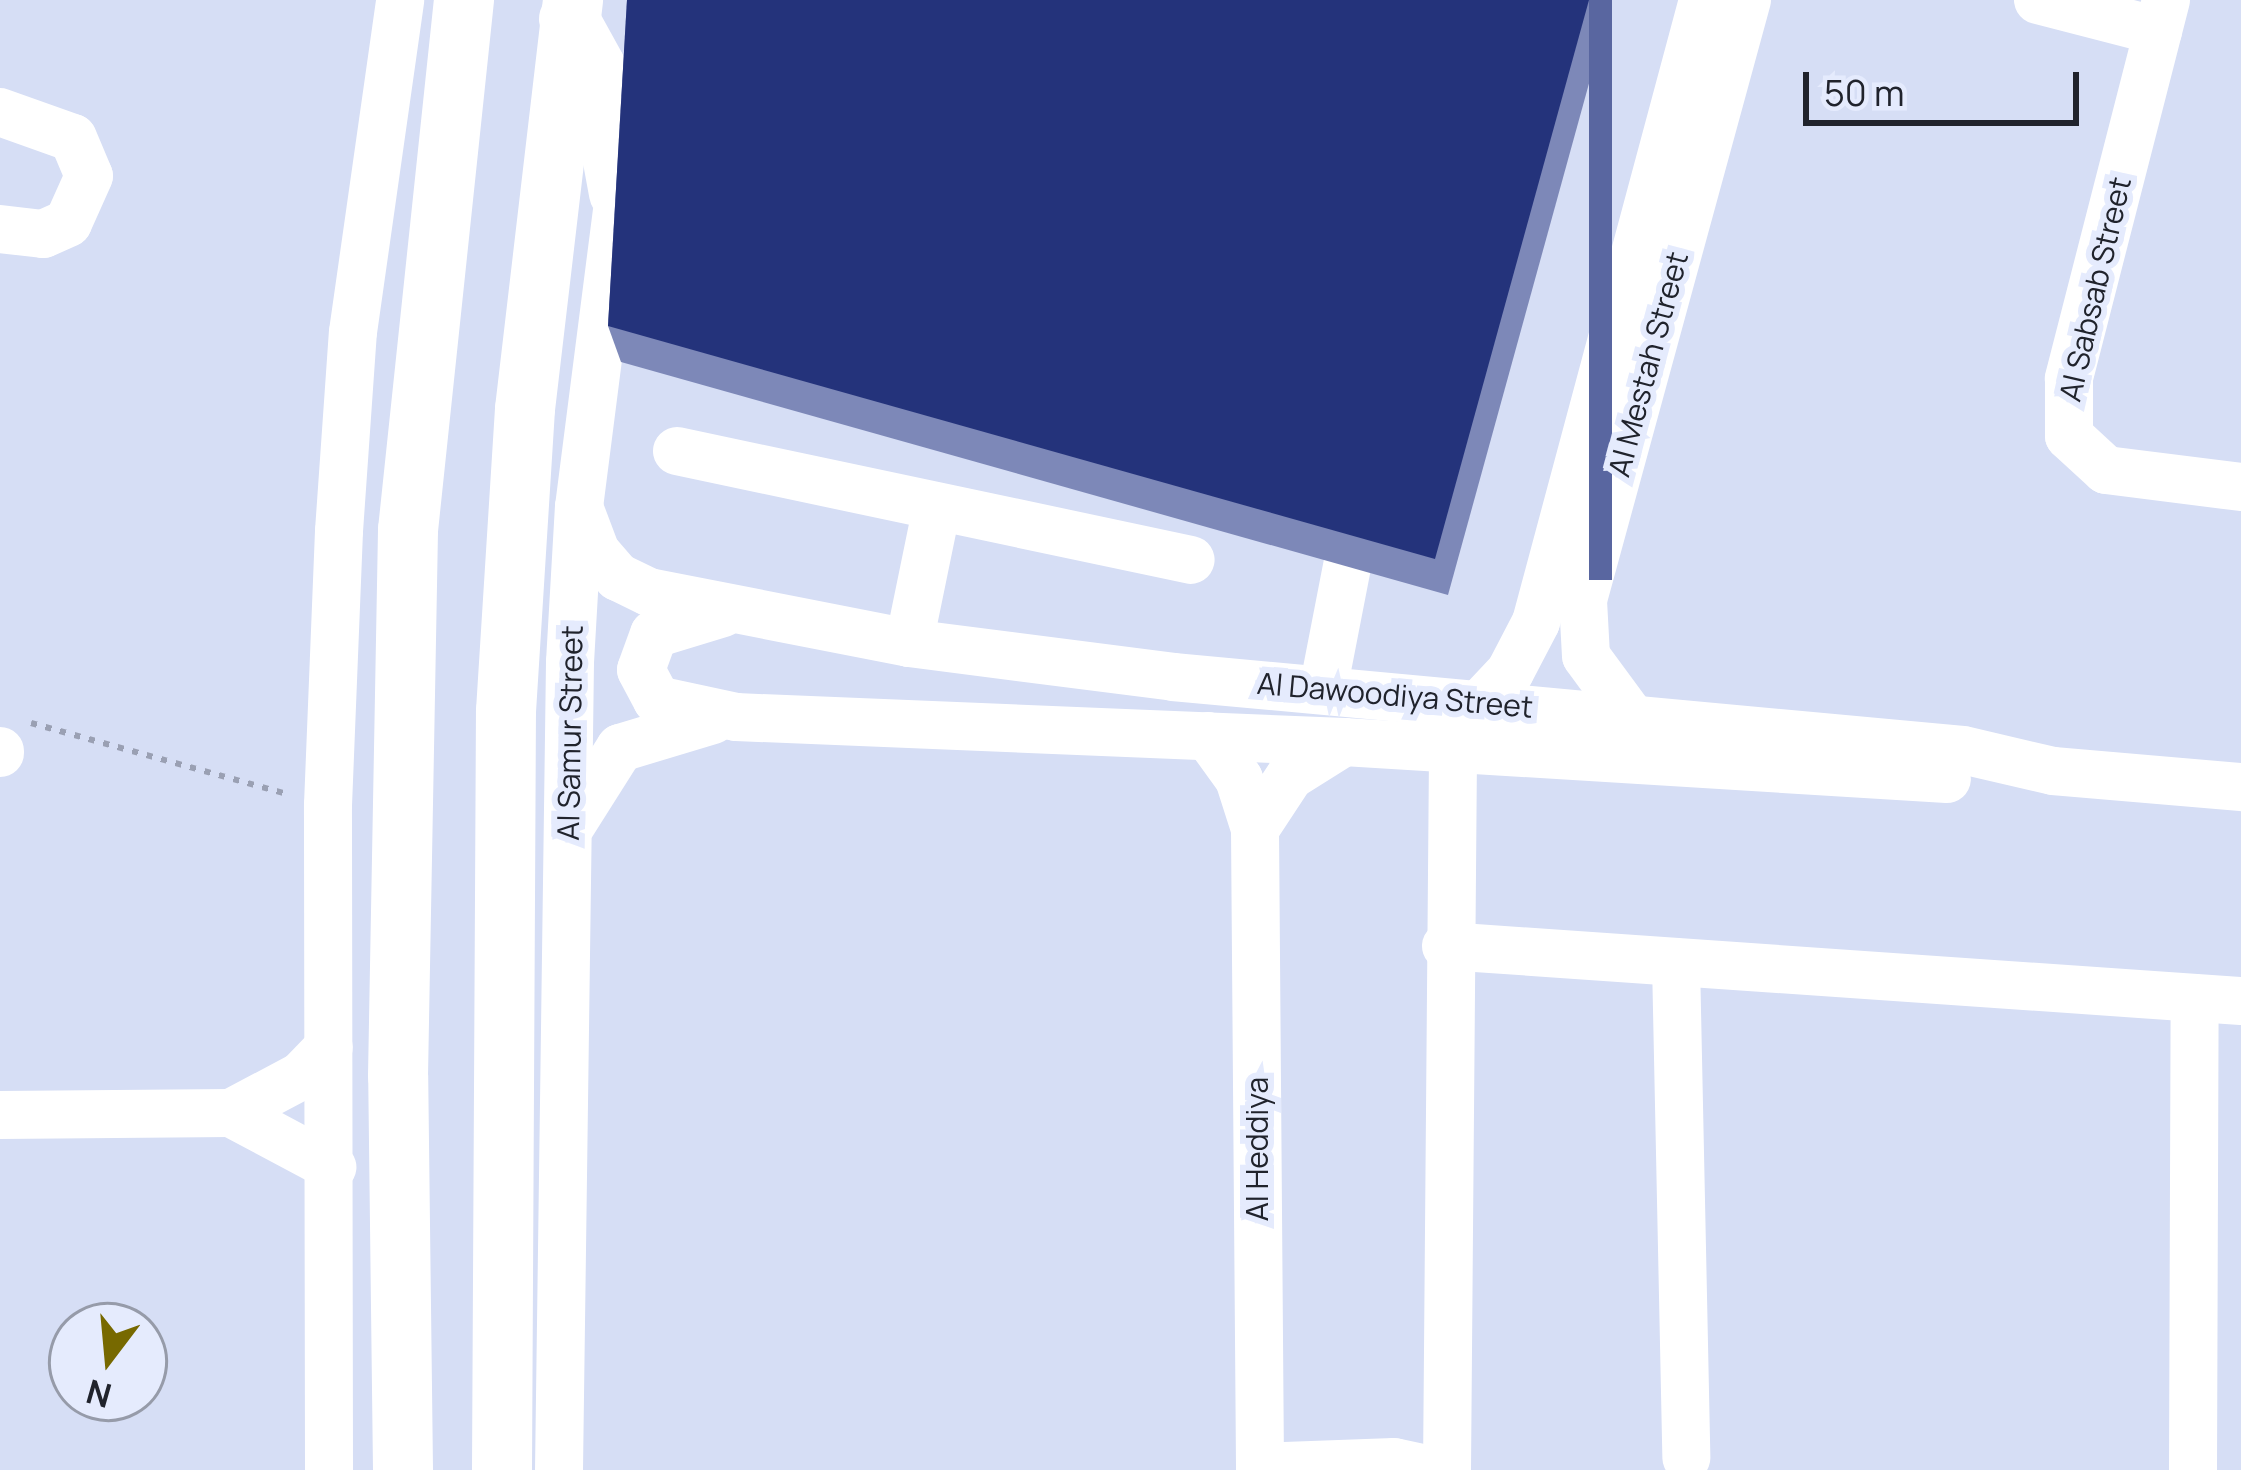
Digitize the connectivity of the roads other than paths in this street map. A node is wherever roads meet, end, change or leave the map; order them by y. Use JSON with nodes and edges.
{"nodes":[{"id":1,"x":400,"y":0,"type":"edge"},
{"id":2,"x":464,"y":0,"type":"edge"},
{"id":3,"x":1703,"y":0,"type":"edge"},
{"id":4,"x":1747,"y":0,"type":"edge"},
{"id":5,"x":2038,"y":0,"type":"edge"},
{"id":6,"x":571,"y":10,"type":"edge"},
{"id":7,"x":2162,"y":15,"type":"edge"},
{"id":8,"x":638,"y":43,"type":"edge"},
{"id":9,"x":0,"y":112,"type":"edge"},
{"id":10,"x":620,"y":193,"type":"junction"},
{"id":11,"x":0,"y":230,"type":"edge"},
{"id":12,"x":676,"y":451,"type":"dead end"},
{"id":13,"x":2241,"y":487,"type":"edge"},
{"id":14,"x":579,"y":507,"type":"junction"},
{"id":15,"x":937,"y":507,"type":"junction"},
{"id":16,"x":1191,"y":560,"type":"dead end"},
{"id":17,"x":1348,"y":561,"type":"edge"},
{"id":18,"x":738,"y":611,"type":"junction"},
{"id":19,"x":1581,"y":624,"type":"junction"},
{"id":20,"x":910,"y":643,"type":"junction"},
{"id":21,"x":1323,"y":690,"type":"junction"},
{"id":22,"x":1481,"y":703,"type":"junction"},
{"id":23,"x":1551,"y":708,"type":"junction"},
{"id":24,"x":1630,"y":716,"type":"junction"},
{"id":25,"x":736,"y":717,"type":"junction"},
{"id":26,"x":1208,"y":736,"type":"junction"},
{"id":27,"x":1344,"y":742,"type":"junction"},
{"id":28,"x":1453,"y":752,"type":"junction"},
{"id":29,"x":1514,"y":756,"type":"junction"},
{"id":30,"x":2053,"y":771,"type":"junction"},
{"id":31,"x":2241,"y":787,"type":"edge"},
{"id":32,"x":1255,"y":829,"type":"junction"},
{"id":33,"x":567,"y":835,"type":"junction"},
{"id":34,"x":1446,"y":946,"type":"junction"},
{"id":35,"x":1676,"y":962,"type":"junction"},
{"id":36,"x":2218,"y":999,"type":"edge"},
{"id":37,"x":329,"y":1047,"type":"junction"},
{"id":38,"x":231,"y":1113,"type":"junction"},
{"id":39,"x":0,"y":1114,"type":"edge"},
{"id":40,"x":332,"y":1167,"type":"junction"},
{"id":41,"x":1689,"y":1466,"type":"edge"},
{"id":42,"x":1260,"y":1468,"type":"edge"},
{"id":43,"x":328,"y":1470,"type":"edge"},
{"id":44,"x":404,"y":1470,"type":"edge"},
{"id":45,"x":502,"y":1470,"type":"edge"},
{"id":46,"x":559,"y":1470,"type":"edge"},
{"id":47,"x":1431,"y":1470,"type":"edge"},
{"id":48,"x":1448,"y":1470,"type":"edge"},
{"id":49,"x":2193,"y":1470,"type":"edge"}],
"edges":[{"from":1,"to":37,"type":"street"},
{"from":2,"to":44,"type":"main road"},
{"from":3,"to":22,"type":"street","name":"Al Mestah Street"},
{"from":4,"to":19,"type":"street","name":"Al Mestah Street"},
{"from":5,"to":7,"type":"street","name":"Al Sabsab Street"},
{"from":6,"to":10,"type":"main road"},
{"from":6,"to":45,"type":"main road","name":"Al Samur Street"},
{"from":7,"to":13,"type":"street","name":"Al Sabsab Street"},
{"from":8,"to":10,"type":"street","name":"Al Samur Street"},
{"from":9,"to":11,"type":"street"},
{"from":10,"to":14,"type":"street","name":"Al Samur Street"},
{"from":12,"to":15,"type":"street"},
{"from":14,"to":18,"type":"street","name":"Al Dawoodiya Street"},
{"from":14,"to":33,"type":"street","name":"Al Samur Street"},
{"from":15,"to":16,"type":"street"},
{"from":15,"to":20,"type":"street"},
{"from":17,"to":21,"type":"street"},
{"from":18,"to":20,"type":"street","name":"Al Dawoodiya Street"},
{"from":18,"to":25,"type":"street","name":"Al Dawoodiya Street"},
{"from":19,"to":23,"type":"street","name":"Al Mestah Street"},
{"from":19,"to":24,"type":"street"},
{"from":20,"to":21,"type":"street","name":"Al Dawoodiya Street"},
{"from":21,"to":22,"type":"street","name":"Al Dawoodiya Street"},
{"from":22,"to":23,"type":"street","name":"Al Dawoodiya Street"},
{"from":23,"to":24,"type":"street","name":"Al Dawoodiya Street"},
{"from":23,"to":29,"type":"street","name":"Al Mestah Street"},
{"from":24,"to":30,"type":"street","name":"Al Dawoodiya Street"},
{"from":25,"to":26,"type":"street","name":"Al Dawoodiya Street"},
{"from":25,"to":33,"type":"street","name":"Al Dawoodiya Street"},
{"from":26,"to":27,"type":"street","name":"Al Dawoodiya Street"},
{"from":26,"to":32,"type":"street","name":"Al Heddiya"},
{"from":27,"to":28,"type":"street","name":"Al Dawoodiya Street"},
{"from":27,"to":32,"type":"street"},
{"from":28,"to":29,"type":"street","name":"Al Dawoodiya Street"},
{"from":28,"to":34,"type":"street"},
{"from":29,"to":30,"type":"street","name":"Al Dawoodiya Street"},
{"from":30,"to":31,"type":"street","name":"Al Dawoodiya Street"},
{"from":32,"to":42,"type":"street","name":"Al Heddiya"},
{"from":33,"to":46,"type":"street","name":"Al Samur Street"},
{"from":34,"to":35,"type":"street"},
{"from":34,"to":48,"type":"street"},
{"from":35,"to":36,"type":"street"},
{"from":35,"to":41,"type":"street"},
{"from":36,"to":49,"type":"street"},
{"from":37,"to":38,"type":"street"},
{"from":37,"to":40,"type":"street"},
{"from":38,"to":39,"type":"street"},
{"from":38,"to":40,"type":"street"},
{"from":40,"to":43,"type":"street"},
{"from":42,"to":47,"type":"street"}]}
